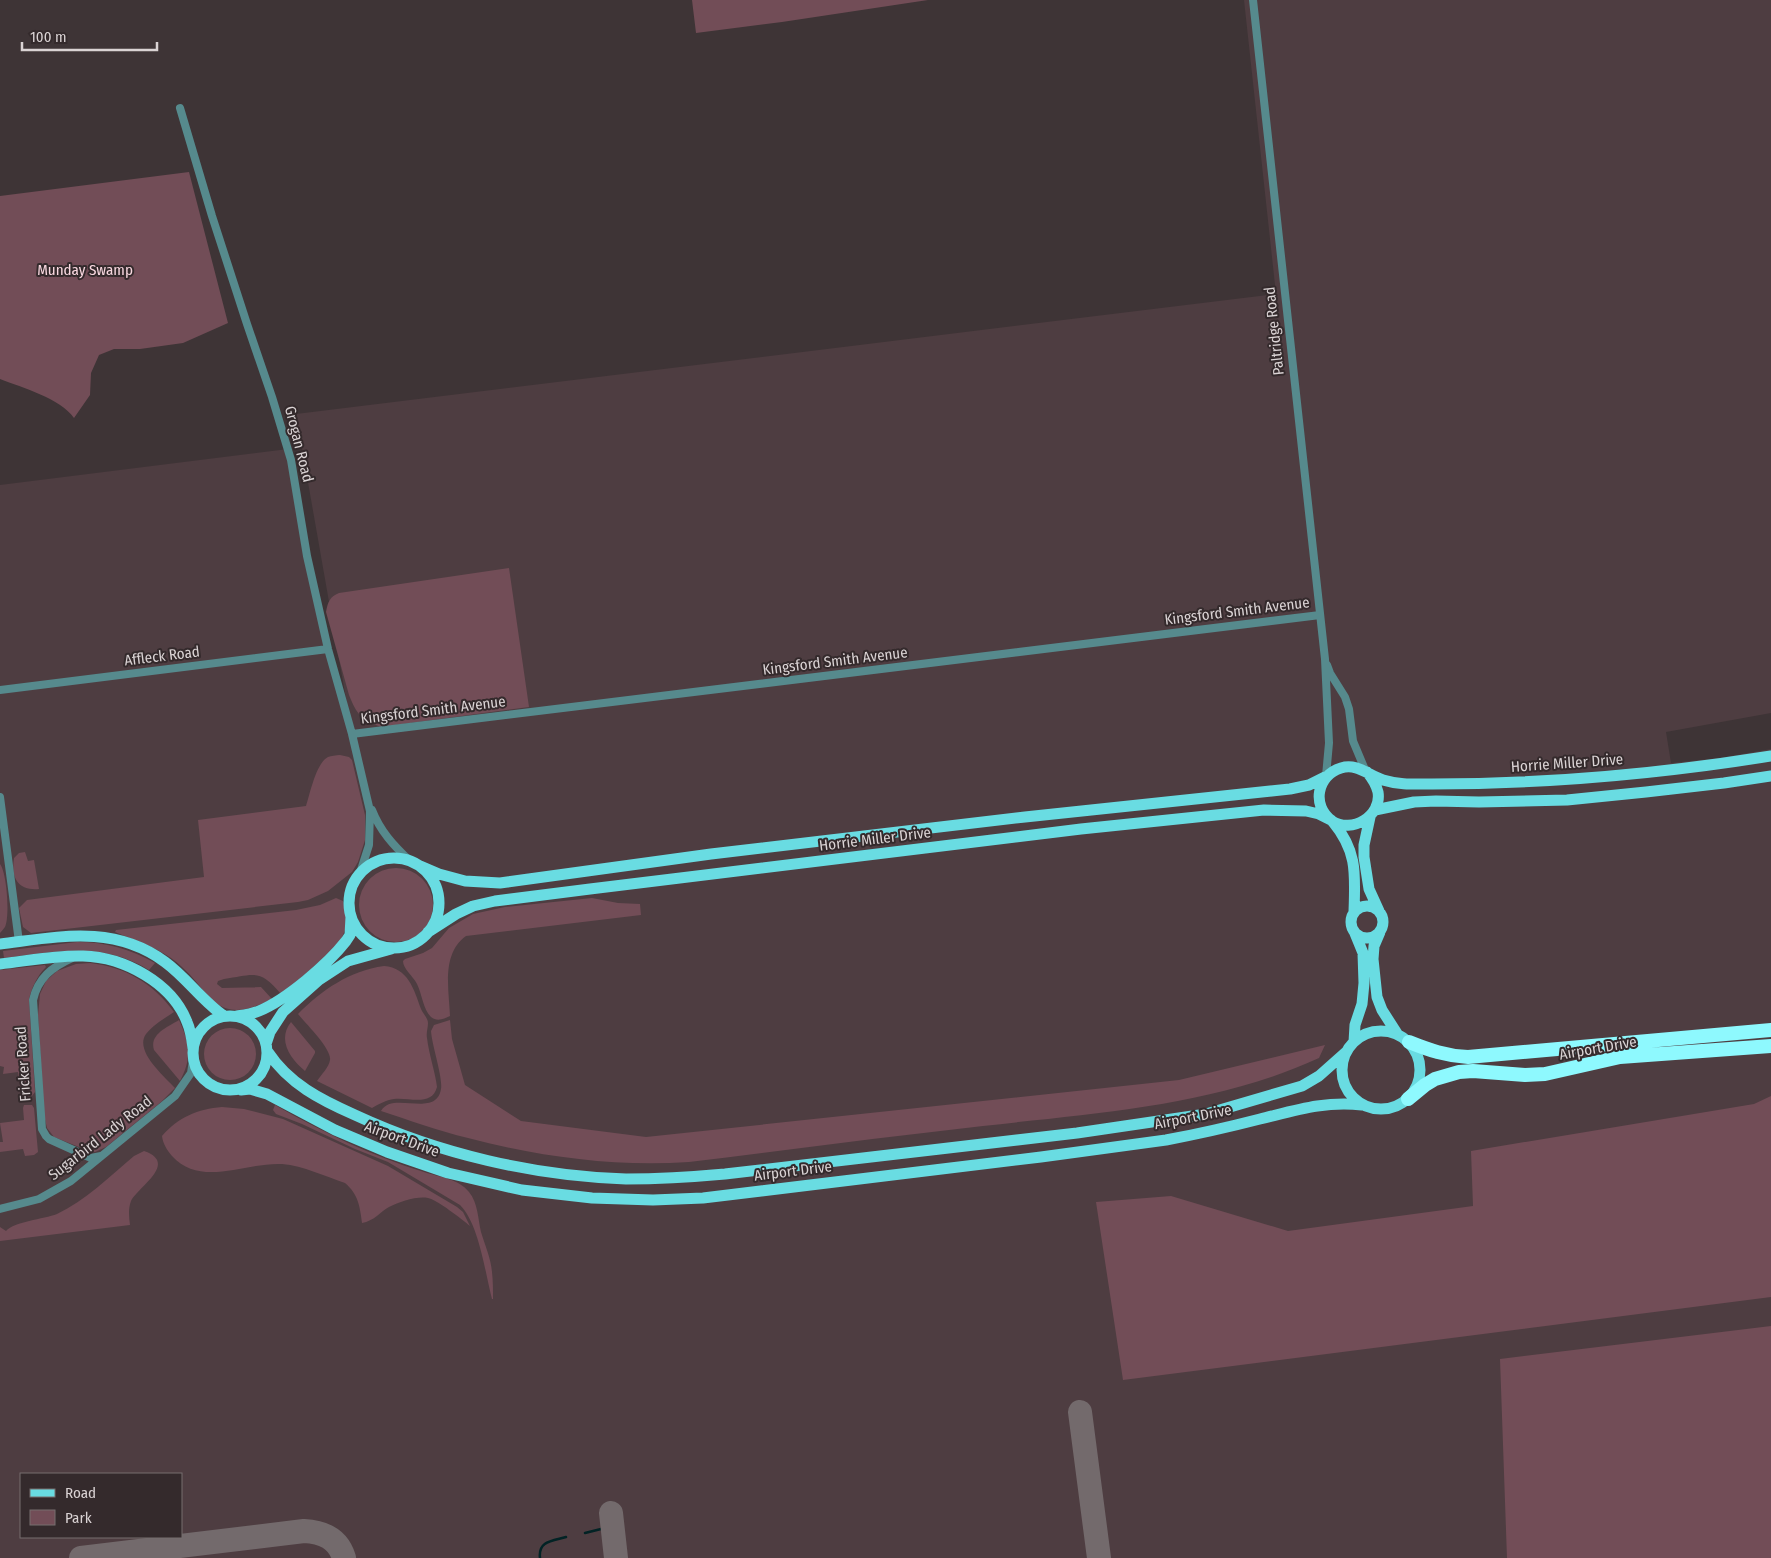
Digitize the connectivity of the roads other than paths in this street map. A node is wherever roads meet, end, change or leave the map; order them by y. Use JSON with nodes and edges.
{"nodes":[{"id":1,"x":1253,"y":0,"type":"edge"},
{"id":2,"x":180,"y":108,"type":"dead end"},
{"id":3,"x":1320,"y":615,"type":"junction"},
{"id":4,"x":328,"y":649,"type":"junction"},
{"id":5,"x":1325,"y":659,"type":"junction"},
{"id":6,"x":0,"y":690,"type":"edge"},
{"id":7,"x":352,"y":734,"type":"junction"},
{"id":8,"x":1771,"y":756,"type":"edge"},
{"id":9,"x":1366,"y":772,"type":"junction"},
{"id":10,"x":1771,"y":776,"type":"edge"},
{"id":11,"x":1325,"y":777,"type":"junction"},
{"id":12,"x":366,"y":794,"type":"junction"},
{"id":13,"x":0,"y":797,"type":"edge"},
{"id":14,"x":1372,"y":813,"type":"junction"},
{"id":15,"x":1332,"y":820,"type":"junction"},
{"id":16,"x":414,"y":863,"type":"junction"},
{"id":17,"x":360,"y":873,"type":"junction"},
{"id":18,"x":1379,"y":911,"type":"junction"},
{"id":19,"x":1354,"y":912,"type":"junction"},
{"id":20,"x":351,"y":915,"type":"junction"},
{"id":21,"x":1354,"y":931,"type":"junction"},
{"id":22,"x":428,"y":932,"type":"junction"},
{"id":23,"x":1380,"y":932,"type":"junction"},
{"id":24,"x":19,"y":942,"type":"junction"},
{"id":25,"x":0,"y":944,"type":"edge"},
{"id":26,"x":398,"y":948,"type":"junction"},
{"id":27,"x":84,"y":956,"type":"junction"},
{"id":28,"x":0,"y":964,"type":"edge"},
{"id":29,"x":224,"y":1016,"type":"junction"},
{"id":30,"x":236,"y":1016,"type":"junction"},
{"id":31,"x":1771,"y":1030,"type":"edge"},
{"id":32,"x":1403,"y":1038,"type":"junction"},
{"id":33,"x":1354,"y":1042,"type":"junction"},
{"id":34,"x":1771,"y":1046,"type":"edge"},
{"id":35,"x":193,"y":1048,"type":"junction"},
{"id":36,"x":267,"y":1048,"type":"junction"},
{"id":37,"x":1346,"y":1052,"type":"junction"},
{"id":38,"x":193,"y":1060,"type":"junction"},
{"id":39,"x":240,"y":1090,"type":"junction"},
{"id":40,"x":1408,"y":1099,"type":"junction"},
{"id":41,"x":1362,"y":1104,"type":"junction"},
{"id":42,"x":101,"y":1156,"type":"junction"},
{"id":43,"x":0,"y":1209,"type":"edge"}],
"edges":[{"from":1,"to":3,"type":"street","name":"Paltridge Road"},
{"from":2,"to":4,"type":"street","name":"Grogan Road"},
{"from":3,"to":5,"type":"street","name":"Paltridge Road"},
{"from":3,"to":7,"type":"street","name":"Kingsford Smith Avenue"},
{"from":4,"to":6,"type":"street","name":"Affleck Road"},
{"from":4,"to":7,"type":"street","name":"Grogan Road"},
{"from":5,"to":9,"type":"street","name":"Paltridge Road"},
{"from":5,"to":11,"type":"street","name":"Paltridge Road"},
{"from":7,"to":12,"type":"street","name":"Grogan Road"},
{"from":8,"to":9,"type":"main road","name":"Horrie Miller Drive"},
{"from":9,"to":11,"type":"main road"},
{"from":9,"to":14,"type":"main road"},
{"from":10,"to":14,"type":"main road"},
{"from":11,"to":15,"type":"main road"},
{"from":11,"to":16,"type":"main road","name":"Horrie Miller Drive"},
{"from":12,"to":16,"type":"street","name":"Grogan Road"},
{"from":12,"to":17,"type":"street","name":"Grogan Road"},
{"from":13,"to":24,"type":"street"},
{"from":14,"to":15,"type":"main road"},
{"from":14,"to":18,"type":"main road"},
{"from":15,"to":19,"type":"main road"},
{"from":15,"to":22,"type":"main road","name":"Horrie Miller Drive"},
{"from":16,"to":17,"type":"main road"},
{"from":16,"to":22,"type":"main road"},
{"from":17,"to":20,"type":"main road"},
{"from":18,"to":19,"type":"main road"},
{"from":18,"to":23,"type":"main road"},
{"from":19,"to":21,"type":"main road"},
{"from":20,"to":26,"type":"main road"},
{"from":20,"to":30,"type":"main road"},
{"from":21,"to":23,"type":"main road"},
{"from":21,"to":33,"type":"main road"},
{"from":22,"to":26,"type":"main road"},
{"from":23,"to":32,"type":"main road"},
{"from":24,"to":25,"type":"main road"},
{"from":24,"to":29,"type":"main road"},
{"from":26,"to":36,"type":"main road"},
{"from":27,"to":28,"type":"main road"},
{"from":27,"to":35,"type":"main road"},
{"from":27,"to":42,"type":"street","name":"Fricker Road"},
{"from":29,"to":30,"type":"main road"},
{"from":29,"to":35,"type":"main road"},
{"from":30,"to":36,"type":"main road"},
{"from":31,"to":32,"type":"highway","name":"Airport Drive"},
{"from":32,"to":33,"type":"main road"},
{"from":32,"to":40,"type":"main road"},
{"from":33,"to":37,"type":"main road"},
{"from":34,"to":40,"type":"highway","name":"Airport Drive"},
{"from":35,"to":38,"type":"main road"},
{"from":36,"to":37,"type":"main road","name":"Airport Drive"},
{"from":36,"to":39,"type":"main road"},
{"from":37,"to":41,"type":"main road"},
{"from":38,"to":39,"type":"main road"},
{"from":38,"to":42,"type":"street","name":"Sugarbird Lady Road"},
{"from":39,"to":41,"type":"main road","name":"Airport Drive"},
{"from":40,"to":41,"type":"main road"},
{"from":42,"to":43,"type":"street","name":"Sugarbird Lady Road"}]}
